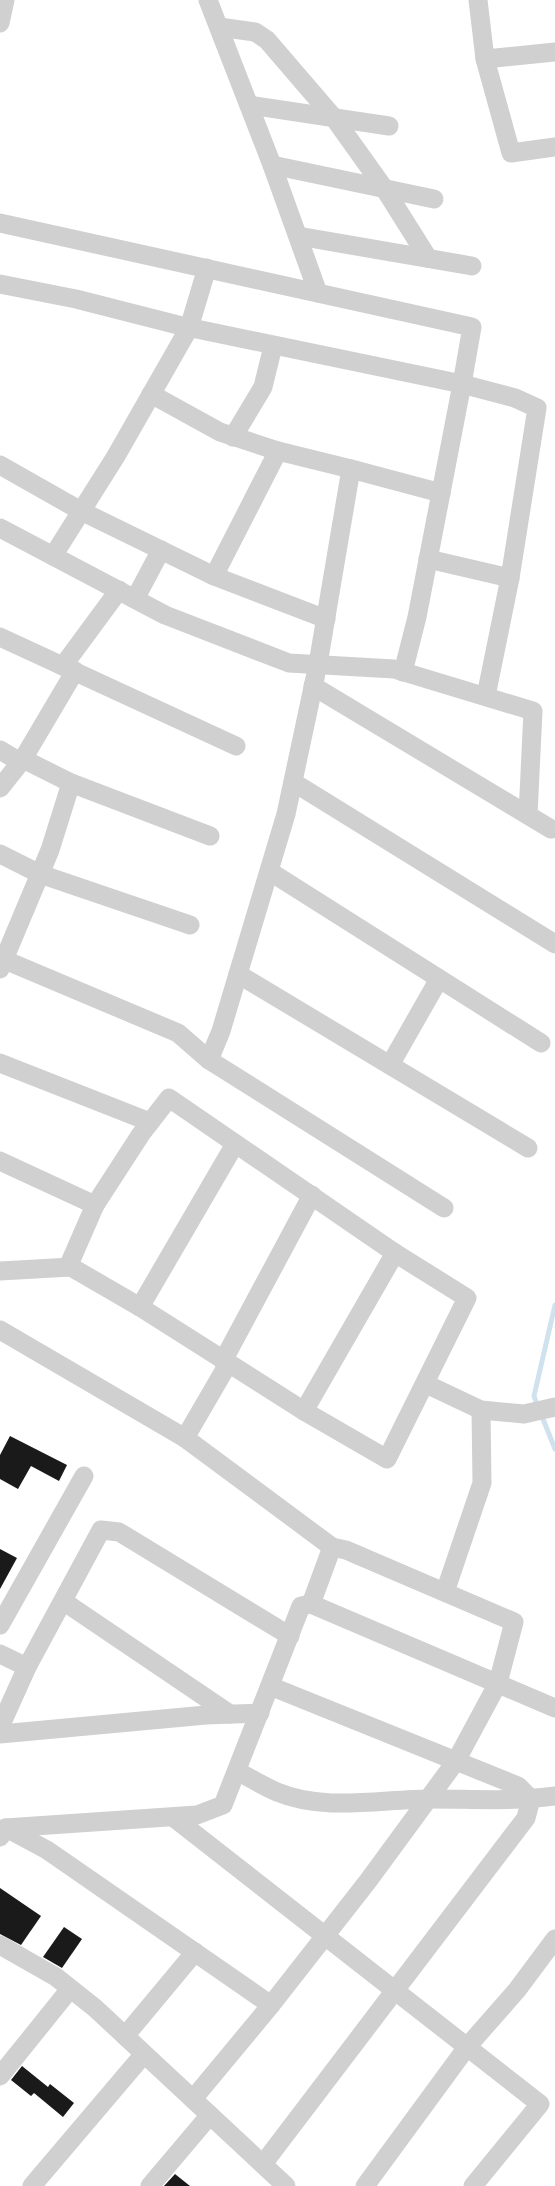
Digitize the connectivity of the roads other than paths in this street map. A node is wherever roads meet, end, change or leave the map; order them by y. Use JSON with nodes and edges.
{"nodes":[{"id":1,"x":5,"y":0,"type":"edge"},
{"id":2,"x":208,"y":0,"type":"edge"},
{"id":3,"x":478,"y":0,"type":"edge"},
{"id":4,"x":0,"y":23,"type":"edge"},
{"id":5,"x":219,"y":27,"type":"junction"},
{"id":6,"x":555,"y":52,"type":"edge"},
{"id":7,"x":484,"y":59,"type":"junction"},
{"id":8,"x":249,"y":105,"type":"junction"},
{"id":9,"x":334,"y":118,"type":"junction"},
{"id":10,"x":389,"y":126,"type":"dead end"},
{"id":11,"x":555,"y":147,"type":"edge"},
{"id":12,"x":272,"y":165,"type":"junction"},
{"id":13,"x":384,"y":188,"type":"junction"},
{"id":14,"x":434,"y":199,"type":"dead end"},
{"id":15,"x":0,"y":223,"type":"edge"},
{"id":16,"x":298,"y":236,"type":"junction"},
{"id":17,"x":428,"y":258,"type":"junction"},
{"id":18,"x":472,"y":266,"type":"dead end"},
{"id":19,"x":207,"y":268,"type":"junction"},
{"id":20,"x":0,"y":284,"type":"edge"},
{"id":21,"x":318,"y":293,"type":"junction"},
{"id":22,"x":189,"y":328,"type":"junction"},
{"id":23,"x":273,"y":346,"type":"junction"},
{"id":24,"x":462,"y":384,"type":"junction"},
{"id":25,"x":151,"y":394,"type":"junction"},
{"id":26,"x":233,"y":437,"type":"junction"},
{"id":27,"x":278,"y":451,"type":"junction"},
{"id":28,"x":0,"y":465,"type":"edge"},
{"id":29,"x":351,"y":469,"type":"junction"},
{"id":30,"x":441,"y":493,"type":"junction"},
{"id":31,"x":81,"y":511,"type":"junction"},
{"id":32,"x":0,"y":528,"type":"edge"},
{"id":33,"x":161,"y":550,"type":"junction"},
{"id":34,"x":53,"y":556,"type":"junction"},
{"id":35,"x":428,"y":559,"type":"junction"},
{"id":36,"x":214,"y":576,"type":"junction"},
{"id":37,"x":510,"y":578,"type":"junction"},
{"id":38,"x":127,"y":594,"type":"junction"},
{"id":39,"x":326,"y":619,"type":"junction"},
{"id":40,"x":1,"y":639,"type":"edge"},
{"id":41,"x":318,"y":664,"type":"junction"},
{"id":42,"x":69,"y":668,"type":"junction"},
{"id":43,"x":403,"y":672,"type":"junction"},
{"id":44,"x":313,"y":686,"type":"junction"},
{"id":45,"x":486,"y":696,"type":"junction"},
{"id":46,"x":236,"y":746,"type":"dead end"},
{"id":47,"x":0,"y":750,"type":"edge"},
{"id":48,"x":21,"y":761,"type":"junction"},
{"id":49,"x":293,"y":782,"type":"junction"},
{"id":50,"x":71,"y":783,"type":"junction"},
{"id":51,"x":0,"y":788,"type":"edge"},
{"id":52,"x":528,"y":815,"type":"junction"},
{"id":53,"x":551,"y":829,"type":"dead end"},
{"id":54,"x":210,"y":836,"type":"dead end"},
{"id":55,"x":0,"y":854,"type":"edge"},
{"id":56,"x":269,"y":871,"type":"junction"},
{"id":57,"x":40,"y":874,"type":"junction"},
{"id":58,"x":190,"y":925,"type":"dead end"},
{"id":59,"x":555,"y":944,"type":"edge"},
{"id":60,"x":1,"y":962,"type":"edge"},
{"id":61,"x":238,"y":974,"type":"junction"},
{"id":62,"x":439,"y":979,"type":"junction"},
{"id":63,"x":542,"y":1043,"type":"dead end"},
{"id":64,"x":209,"y":1060,"type":"junction"},
{"id":65,"x":0,"y":1063,"type":"edge"},
{"id":66,"x":390,"y":1065,"type":"junction"},
{"id":67,"x":150,"y":1122,"type":"junction"},
{"id":68,"x":235,"y":1144,"type":"junction"},
{"id":69,"x":528,"y":1148,"type":"dead end"},
{"id":70,"x":0,"y":1161,"type":"edge"},
{"id":71,"x":312,"y":1195,"type":"junction"},
{"id":72,"x":95,"y":1205,"type":"junction"},
{"id":73,"x":444,"y":1208,"type":"dead end"},
{"id":74,"x":395,"y":1253,"type":"junction"},
{"id":75,"x":68,"y":1267,"type":"junction"},
{"id":76,"x":0,"y":1271,"type":"edge"},
{"id":77,"x":140,"y":1307,"type":"junction"},
{"id":78,"x":0,"y":1330,"type":"edge"},
{"id":79,"x":225,"y":1362,"type":"junction"},
{"id":80,"x":426,"y":1384,"type":"junction"},
{"id":81,"x":555,"y":1407,"type":"edge"},
{"id":82,"x":481,"y":1410,"type":"junction"},
{"id":83,"x":304,"y":1411,"type":"junction"},
{"id":84,"x":185,"y":1438,"type":"junction"},
{"id":85,"x":84,"y":1476,"type":"dead end"},
{"id":86,"x":332,"y":1548,"type":"junction"},
{"id":87,"x":445,"y":1592,"type":"junction"},
{"id":88,"x":63,"y":1601,"type":"junction"},
{"id":89,"x":311,"y":1604,"type":"junction"},
{"id":90,"x":0,"y":1625,"type":"edge"},
{"id":91,"x":290,"y":1636,"type":"junction"},
{"id":92,"x":0,"y":1654,"type":"edge"},
{"id":93,"x":27,"y":1667,"type":"junction"},
{"id":94,"x":498,"y":1683,"type":"junction"},
{"id":95,"x":270,"y":1686,"type":"junction"},
{"id":96,"x":555,"y":1708,"type":"edge"},
{"id":97,"x":260,"y":1713,"type":"junction"},
{"id":98,"x":230,"y":1714,"type":"junction"},
{"id":99,"x":0,"y":1727,"type":"edge"},
{"id":100,"x":0,"y":1734,"type":"edge"},
{"id":101,"x":456,"y":1761,"type":"junction"},
{"id":102,"x":237,"y":1771,"type":"junction"},
{"id":103,"x":555,"y":1796,"type":"edge"},
{"id":104,"x":428,"y":1799,"type":"junction"},
{"id":105,"x":531,"y":1799,"type":"junction"},
{"id":106,"x":174,"y":1817,"type":"junction"},
{"id":107,"x":2,"y":1831,"type":"edge"},
{"id":108,"x":326,"y":1935,"type":"junction"},
{"id":109,"x":555,"y":1939,"type":"edge"},
{"id":110,"x":0,"y":1945,"type":"edge"},
{"id":111,"x":195,"y":1952,"type":"junction"},
{"id":112,"x":70,"y":1989,"type":"junction"},
{"id":113,"x":393,"y":1991,"type":"junction"},
{"id":114,"x":271,"y":2005,"type":"junction"},
{"id":115,"x":125,"y":2036,"type":"junction"},
{"id":116,"x":467,"y":2047,"type":"junction"},
{"id":117,"x":144,"y":2054,"type":"junction"},
{"id":118,"x":0,"y":2076,"type":"edge"},
{"id":119,"x":193,"y":2099,"type":"junction"},
{"id":120,"x":210,"y":2115,"type":"junction"},
{"id":121,"x":263,"y":2164,"type":"junction"},
{"id":122,"x":32,"y":2186,"type":"edge"},
{"id":123,"x":150,"y":2186,"type":"edge"},
{"id":124,"x":285,"y":2186,"type":"edge"},
{"id":125,"x":365,"y":2186,"type":"edge"},
{"id":126,"x":473,"y":2186,"type":"edge"}],
"edges":[{"from":1,"to":4,"type":"street"},
{"from":2,"to":5,"type":"street"},
{"from":3,"to":7,"type":"street"},
{"from":5,"to":8,"type":"street"},
{"from":5,"to":9,"type":"street"},
{"from":6,"to":7,"type":"street"},
{"from":7,"to":11,"type":"street"},
{"from":8,"to":9,"type":"street"},
{"from":8,"to":12,"type":"street"},
{"from":9,"to":10,"type":"street"},
{"from":9,"to":13,"type":"street"},
{"from":12,"to":13,"type":"street"},
{"from":12,"to":16,"type":"street"},
{"from":13,"to":14,"type":"street"},
{"from":13,"to":17,"type":"street"},
{"from":15,"to":19,"type":"street"},
{"from":16,"to":17,"type":"street"},
{"from":16,"to":21,"type":"street"},
{"from":17,"to":18,"type":"street"},
{"from":19,"to":21,"type":"street"},
{"from":19,"to":22,"type":"street"},
{"from":20,"to":22,"type":"street"},
{"from":21,"to":24,"type":"street"},
{"from":22,"to":23,"type":"street"},
{"from":22,"to":25,"type":"street"},
{"from":23,"to":24,"type":"street"},
{"from":23,"to":26,"type":"street"},
{"from":24,"to":30,"type":"street"},
{"from":24,"to":37,"type":"street"},
{"from":25,"to":26,"type":"street"},
{"from":25,"to":31,"type":"street"},
{"from":26,"to":27,"type":"street"},
{"from":27,"to":29,"type":"street"},
{"from":27,"to":36,"type":"street"},
{"from":28,"to":31,"type":"street"},
{"from":29,"to":30,"type":"street"},
{"from":29,"to":39,"type":"street"},
{"from":30,"to":35,"type":"street"},
{"from":31,"to":33,"type":"street"},
{"from":31,"to":34,"type":"street"},
{"from":32,"to":34,"type":"street"},
{"from":33,"to":36,"type":"street"},
{"from":33,"to":38,"type":"street"},
{"from":34,"to":38,"type":"street"},
{"from":35,"to":37,"type":"street"},
{"from":35,"to":43,"type":"street"},
{"from":36,"to":39,"type":"street"},
{"from":37,"to":45,"type":"street"},
{"from":38,"to":41,"type":"street"},
{"from":38,"to":42,"type":"street"},
{"from":39,"to":41,"type":"street"},
{"from":40,"to":42,"type":"street"},
{"from":41,"to":43,"type":"street"},
{"from":41,"to":44,"type":"street"},
{"from":42,"to":46,"type":"street"},
{"from":42,"to":48,"type":"street"},
{"from":43,"to":45,"type":"street"},
{"from":44,"to":49,"type":"street"},
{"from":44,"to":52,"type":"street"},
{"from":45,"to":52,"type":"street"},
{"from":47,"to":48,"type":"street"},
{"from":48,"to":50,"type":"street"},
{"from":48,"to":51,"type":"street"},
{"from":49,"to":56,"type":"street"},
{"from":49,"to":59,"type":"street"},
{"from":50,"to":54,"type":"street"},
{"from":50,"to":57,"type":"street"},
{"from":52,"to":53,"type":"street"},
{"from":55,"to":57,"type":"street"},
{"from":56,"to":61,"type":"street"},
{"from":56,"to":62,"type":"street"},
{"from":57,"to":58,"type":"street"},
{"from":57,"to":60,"type":"street"},
{"from":60,"to":64,"type":"street"},
{"from":61,"to":64,"type":"street"},
{"from":61,"to":66,"type":"street"},
{"from":62,"to":63,"type":"street"},
{"from":62,"to":66,"type":"street"},
{"from":64,"to":73,"type":"street"},
{"from":65,"to":67,"type":"street"},
{"from":66,"to":69,"type":"street"},
{"from":67,"to":68,"type":"street"},
{"from":67,"to":72,"type":"street"},
{"from":68,"to":71,"type":"street"},
{"from":68,"to":77,"type":"street"},
{"from":70,"to":72,"type":"street"},
{"from":71,"to":74,"type":"street"},
{"from":71,"to":79,"type":"street"},
{"from":72,"to":75,"type":"street"},
{"from":74,"to":80,"type":"street"},
{"from":74,"to":83,"type":"street"},
{"from":75,"to":76,"type":"street"},
{"from":75,"to":77,"type":"street"},
{"from":77,"to":79,"type":"street"},
{"from":78,"to":84,"type":"street"},
{"from":79,"to":83,"type":"street"},
{"from":79,"to":84,"type":"street"},
{"from":80,"to":82,"type":"street"},
{"from":80,"to":83,"type":"street"},
{"from":81,"to":82,"type":"street"},
{"from":82,"to":87,"type":"street"},
{"from":84,"to":86,"type":"street"},
{"from":85,"to":90,"type":"street"},
{"from":86,"to":87,"type":"street"},
{"from":86,"to":89,"type":"street"},
{"from":87,"to":94,"type":"street"},
{"from":88,"to":91,"type":"street"},
{"from":88,"to":93,"type":"street"},
{"from":88,"to":98,"type":"street"},
{"from":89,"to":91,"type":"street"},
{"from":89,"to":94,"type":"street"},
{"from":91,"to":95,"type":"street"},
{"from":92,"to":93,"type":"street"},
{"from":93,"to":99,"type":"street"},
{"from":94,"to":96,"type":"street"},
{"from":94,"to":101,"type":"street"},
{"from":95,"to":97,"type":"street"},
{"from":95,"to":101,"type":"street"},
{"from":97,"to":98,"type":"street"},
{"from":97,"to":102,"type":"street"},
{"from":98,"to":100,"type":"street"},
{"from":101,"to":104,"type":"street"},
{"from":101,"to":105,"type":"street"},
{"from":102,"to":104,"type":"street"},
{"from":102,"to":106,"type":"street"},
{"from":103,"to":105,"type":"street"},
{"from":104,"to":105,"type":"street"},
{"from":104,"to":108,"type":"street"},
{"from":105,"to":113,"type":"street"},
{"from":106,"to":107,"type":"street"},
{"from":106,"to":108,"type":"street"},
{"from":107,"to":111,"type":"street"},
{"from":108,"to":113,"type":"street"},
{"from":108,"to":114,"type":"street"},
{"from":109,"to":116,"type":"street"},
{"from":110,"to":112,"type":"street"},
{"from":111,"to":114,"type":"street"},
{"from":111,"to":115,"type":"street"},
{"from":112,"to":115,"type":"street"},
{"from":112,"to":118,"type":"street"},
{"from":113,"to":116,"type":"street"},
{"from":113,"to":121,"type":"street"},
{"from":114,"to":119,"type":"street"},
{"from":115,"to":117,"type":"street"},
{"from":116,"to":125,"type":"street"},
{"from":116,"to":126,"type":"street"},
{"from":117,"to":119,"type":"street"},
{"from":117,"to":122,"type":"street"},
{"from":119,"to":120,"type":"street"},
{"from":120,"to":121,"type":"street"},
{"from":120,"to":123,"type":"street"},
{"from":121,"to":124,"type":"street"}]}
